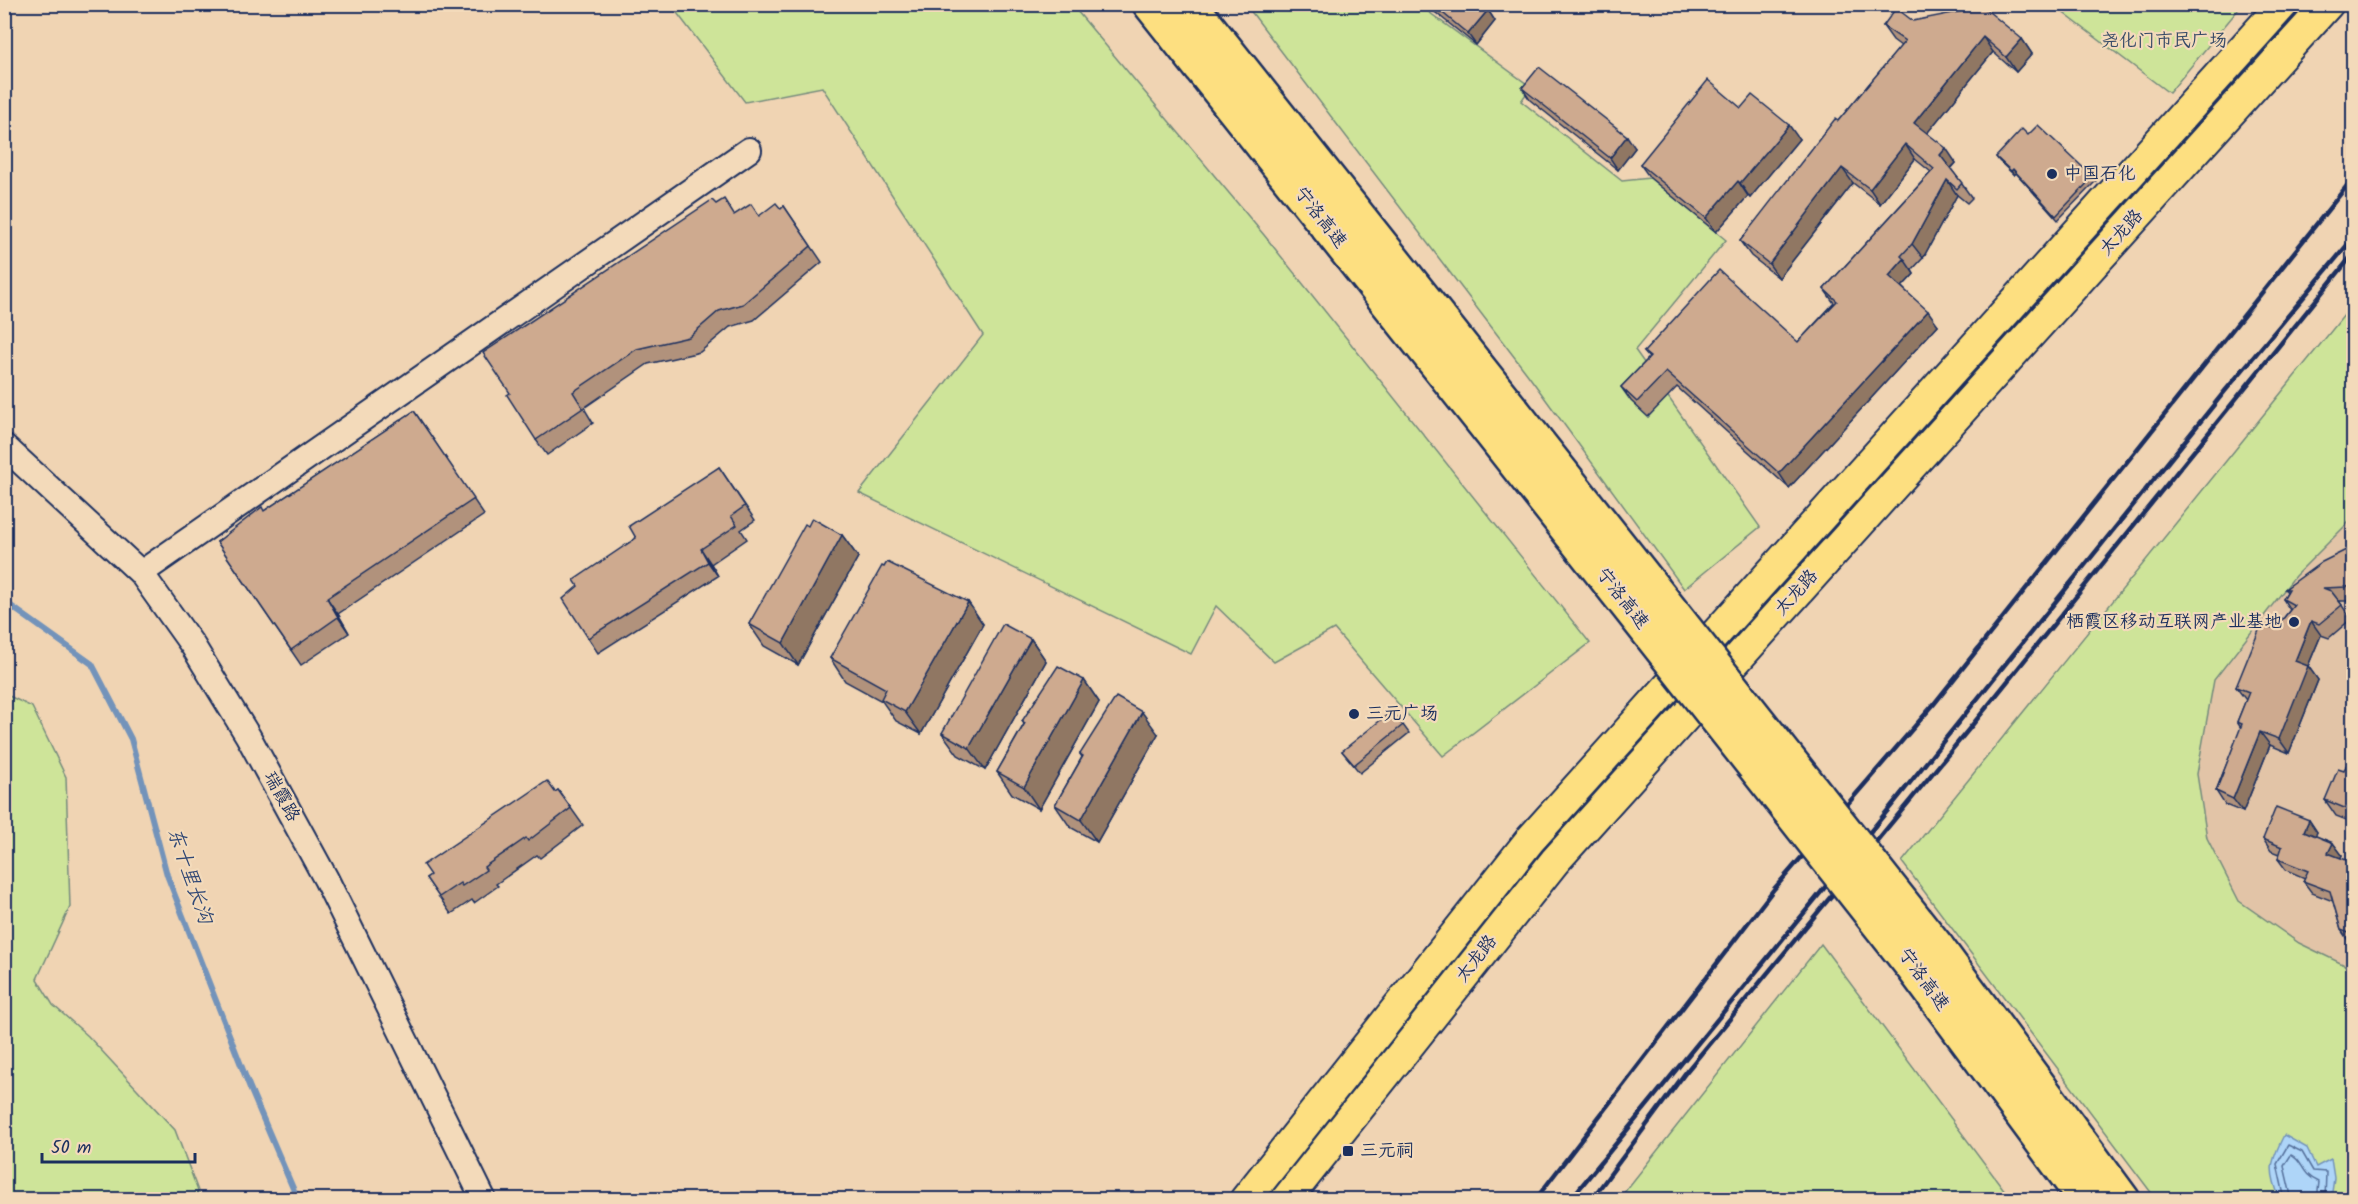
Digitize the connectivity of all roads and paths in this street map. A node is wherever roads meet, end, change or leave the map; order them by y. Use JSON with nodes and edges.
{"nodes":[{"id":1,"x":1150,"y":4,"type":"edge"},
{"id":2,"x":1190,"y":4,"type":"edge"},
{"id":3,"x":2283,"y":4,"type":"edge"},
{"id":4,"x":2328,"y":4,"type":"edge"},
{"id":5,"x":749,"y":150,"type":"dead end"},
{"id":6,"x":1500,"y":420,"type":"junction"},
{"id":7,"x":4,"y":446,"type":"edge"},
{"id":8,"x":141,"y":573,"type":"junction"},
{"id":9,"x":1924,"y":956,"type":"junction"},
{"id":10,"x":484,"y":1200,"type":"edge"},
{"id":11,"x":1245,"y":1200,"type":"edge"},
{"id":12,"x":1286,"y":1200,"type":"edge"},
{"id":13,"x":2085,"y":1200,"type":"edge"},
{"id":14,"x":2123,"y":1200,"type":"edge"}],
"edges":[{"from":1,"to":6,"type":"highway","name":"宁洛高速"},
{"from":2,"to":6,"type":"highway","name":"宁洛高速"},
{"from":3,"to":11,"type":"main road","name":"太龙路"},
{"from":4,"to":12,"type":"main road","name":"太龙路"},
{"from":5,"to":8,"type":"street"},
{"from":6,"to":9,"type":"highway","name":"宁洛高速","bridge":true},
{"from":7,"to":8,"type":"street","name":"瑞霞路"},
{"from":8,"to":10,"type":"street","name":"瑞霞路"},
{"from":9,"to":13,"type":"highway","name":"宁洛高速"},
{"from":9,"to":14,"type":"highway","name":"宁洛高速"}]}
